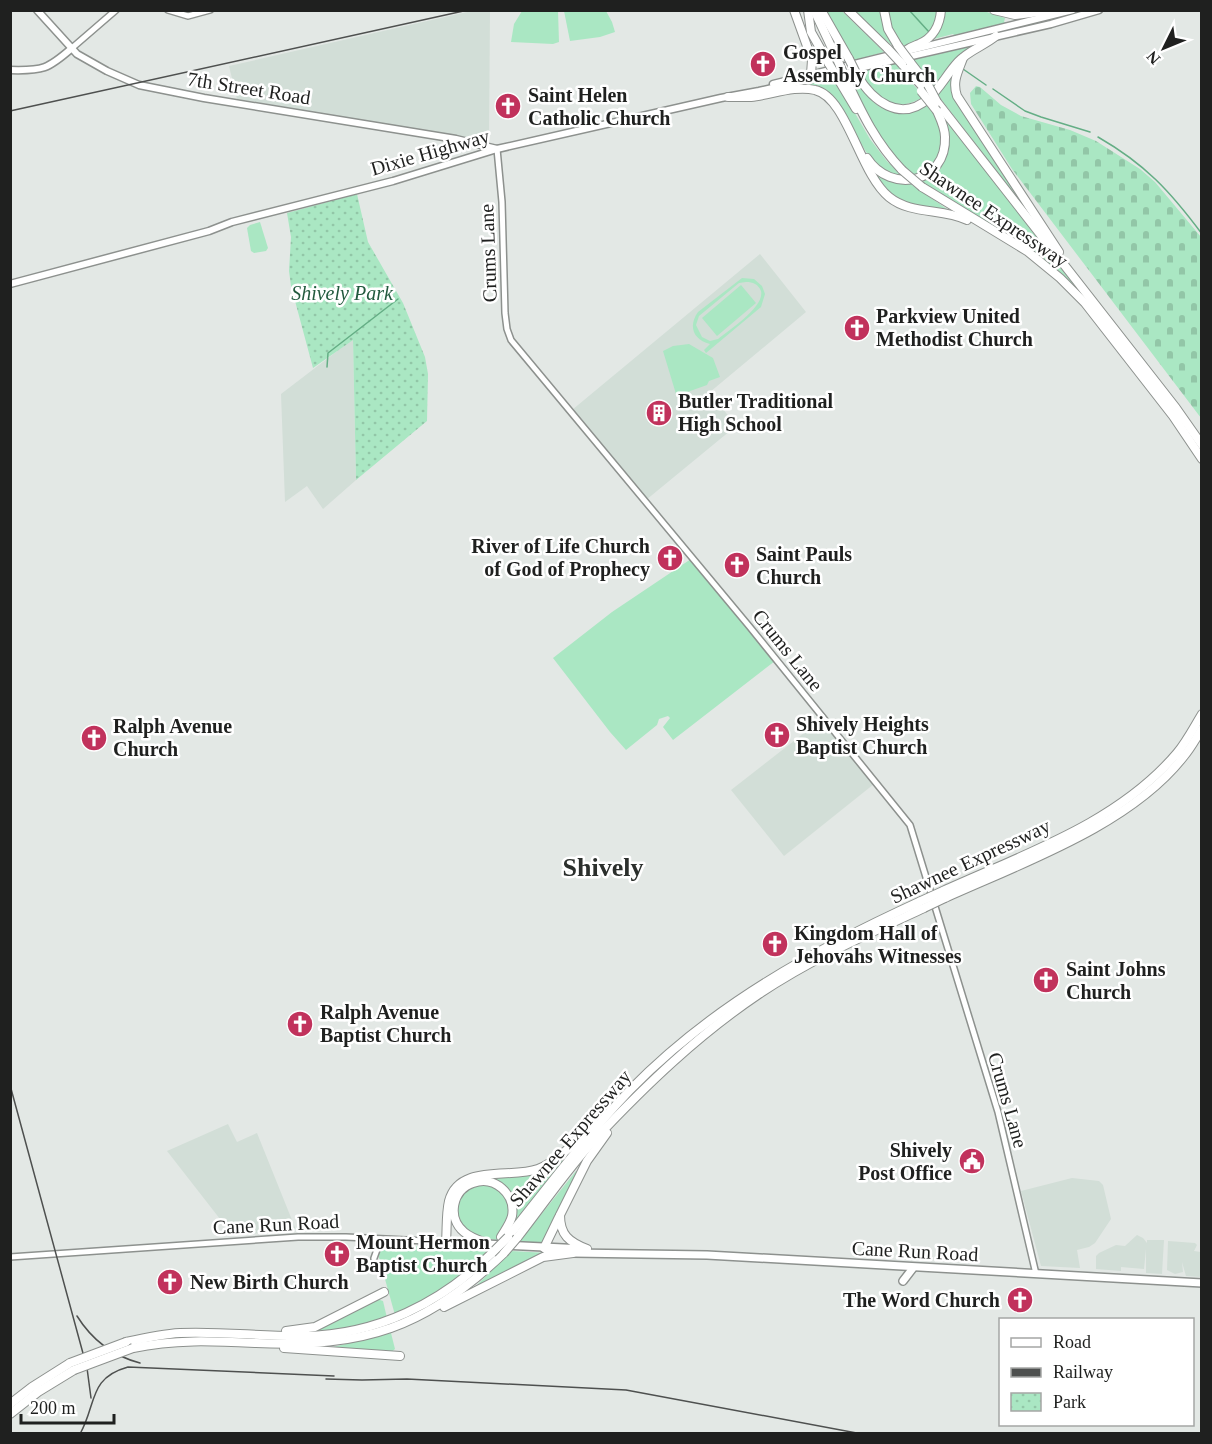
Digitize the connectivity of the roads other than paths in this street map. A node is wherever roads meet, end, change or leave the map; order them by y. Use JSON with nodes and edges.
{"nodes":[{"id":1,"x":38,"y":10,"type":"edge"},
{"id":2,"x":116,"y":10,"type":"edge"},
{"id":3,"x":168,"y":10,"type":"edge"},
{"id":4,"x":210,"y":10,"type":"edge"},
{"id":5,"x":794,"y":10,"type":"edge"},
{"id":6,"x":808,"y":10,"type":"edge"},
{"id":7,"x":848,"y":10,"type":"edge"},
{"id":8,"x":884,"y":10,"type":"edge"},
{"id":9,"x":941,"y":10,"type":"edge"},
{"id":10,"x":994,"y":10,"type":"edge"},
{"id":11,"x":1054,"y":10,"type":"edge"},
{"id":12,"x":1073,"y":10,"type":"edge"},
{"id":13,"x":1099,"y":10,"type":"edge"},
{"id":14,"x":817,"y":12,"type":"edge"},
{"id":15,"x":996,"y":36,"type":"junction"},
{"id":16,"x":72,"y":48,"type":"junction"},
{"id":17,"x":902,"y":49,"type":"junction"},
{"id":18,"x":963,"y":58,"type":"junction"},
{"id":19,"x":906,"y":65,"type":"junction"},
{"id":20,"x":10,"y":70,"type":"edge"},
{"id":21,"x":811,"y":74,"type":"junction"},
{"id":22,"x":842,"y":78,"type":"junction"},
{"id":23,"x":755,"y":91,"type":"junction"},
{"id":24,"x":728,"y":97,"type":"junction"},
{"id":25,"x":938,"y":107,"type":"junction"},
{"id":26,"x":849,"y":129,"type":"junction"},
{"id":27,"x":497,"y":149,"type":"junction"},
{"id":28,"x":1001,"y":235,"type":"junction"},
{"id":29,"x":1072,"y":275,"type":"junction"},
{"id":30,"x":10,"y":284,"type":"edge"},
{"id":31,"x":1202,"y":445,"type":"edge"},
{"id":32,"x":1202,"y":459,"type":"edge"},
{"id":33,"x":1202,"y":714,"type":"edge"},
{"id":34,"x":1202,"y":729,"type":"edge"},
{"id":35,"x":1187,"y":745,"type":"junction"},
{"id":36,"x":624,"y":1104,"type":"junction"},
{"id":37,"x":612,"y":1110,"type":"junction"},
{"id":38,"x":613,"y":1122,"type":"junction"},
{"id":39,"x":560,"y":1215,"type":"junction"},
{"id":40,"x":509,"y":1237,"type":"junction"},
{"id":41,"x":390,"y":1239,"type":"junction"},
{"id":42,"x":446,"y":1242,"type":"junction"},
{"id":43,"x":489,"y":1244,"type":"junction"},
{"id":44,"x":544,"y":1248,"type":"junction"},
{"id":45,"x":586,"y":1249,"type":"junction"},
{"id":46,"x":628,"y":1252,"type":"junction"},
{"id":47,"x":573,"y":1253,"type":"junction"},
{"id":48,"x":10,"y":1257,"type":"edge"},
{"id":49,"x":375,"y":1258,"type":"dead end"},
{"id":50,"x":912,"y":1268,"type":"junction"},
{"id":51,"x":1036,"y":1274,"type":"junction"},
{"id":52,"x":903,"y":1281,"type":"dead end"},
{"id":53,"x":1202,"y":1283,"type":"edge"},
{"id":54,"x":384,"y":1292,"type":"dead end"},
{"id":55,"x":423,"y":1315,"type":"junction"},
{"id":56,"x":402,"y":1320,"type":"junction"},
{"id":57,"x":383,"y":1327,"type":"junction"},
{"id":58,"x":248,"y":1334,"type":"junction"},
{"id":59,"x":256,"y":1343,"type":"junction"},
{"id":60,"x":400,"y":1356,"type":"dead end"},
{"id":61,"x":72,"y":1366,"type":"junction"},
{"id":62,"x":35,"y":1390,"type":"junction"},
{"id":63,"x":10,"y":1404,"type":"edge"},
{"id":64,"x":10,"y":1414,"type":"edge"}],
"edges":[{"from":1,"to":16,"type":"main road","name":"7th Street Road"},
{"from":2,"to":16,"type":"main road"},
{"from":3,"to":4,"type":"main road"},
{"from":5,"to":21,"type":"highway"},
{"from":6,"to":22,"type":"highway","bridge":true},
{"from":7,"to":19,"type":"highway","bridge":true},
{"from":8,"to":17,"type":"highway"},
{"from":9,"to":17,"type":"highway"},
{"from":10,"to":11,"type":"highway"},
{"from":12,"to":17,"type":"main road","name":"Dixie Highway"},
{"from":13,"to":15,"type":"main road","name":"Dixie Highway"},
{"from":14,"to":18,"type":"highway","bridge":true},
{"from":14,"to":22,"type":"highway","bridge":true},
{"from":15,"to":18,"type":"highway"},
{"from":15,"to":23,"type":"main road","name":"Dixie Highway"},
{"from":16,"to":20,"type":"main road"},
{"from":16,"to":27,"type":"main road","name":"7th Street Road"},
{"from":17,"to":19,"type":"highway","bridge":true},
{"from":17,"to":21,"type":"main road","name":"Dixie Highway"},
{"from":18,"to":29,"type":"highway"},
{"from":19,"to":25,"type":"highway","name":"Shawnee Expressway","bridge":true},
{"from":21,"to":23,"type":"main road","name":"Dixie Highway"},
{"from":22,"to":28,"type":"highway","name":"Shawnee Expressway","bridge":true},
{"from":23,"to":24,"type":"main road","name":"Dixie Highway"},
{"from":24,"to":26,"type":"highway"},
{"from":24,"to":27,"type":"main road","name":"Dixie Highway"},
{"from":25,"to":26,"type":"highway"},
{"from":25,"to":29,"type":"highway","name":"Shawnee Expressway"},
{"from":26,"to":28,"type":"highway"},
{"from":27,"to":30,"type":"main road","name":"Dixie Highway"},
{"from":27,"to":51,"type":"main road","name":"Crums Lane"},
{"from":28,"to":32,"type":"highway","name":"Shawnee Expressway"},
{"from":29,"to":31,"type":"highway","name":"Shawnee Expressway"},
{"from":33,"to":35,"type":"highway","name":"Shawnee Expressway"},
{"from":34,"to":35,"type":"highway","name":"Shawnee Expressway"},
{"from":35,"to":36,"type":"highway","name":"Shawnee Expressway","bridge":true},
{"from":36,"to":37,"type":"highway","name":"Shawnee Expressway"},
{"from":36,"to":38,"type":"highway","name":"Shawnee Expressway"},
{"from":37,"to":40,"type":"highway","name":"Shawnee Expressway"},
{"from":37,"to":42,"type":"highway"},
{"from":38,"to":39,"type":"highway"},
{"from":38,"to":40,"type":"highway","name":"Shawnee Expressway"},
{"from":39,"to":44,"type":"highway"},
{"from":39,"to":45,"type":"highway"},
{"from":40,"to":43,"type":"highway"},
{"from":40,"to":55,"type":"highway","name":"Shawnee Expressway","bridge":true},
{"from":40,"to":56,"type":"highway","name":"Shawnee Expressway","bridge":true},
{"from":41,"to":42,"type":"main road","name":"Cane Run Road"},
{"from":41,"to":48,"type":"main road","name":"Cane Run Road"},
{"from":41,"to":49,"type":"main road"},
{"from":42,"to":43,"type":"highway","name":"Cane Run Road"},
{"from":43,"to":44,"type":"highway","name":"Cane Run Road"},
{"from":44,"to":45,"type":"highway","name":"Cane Run Road"},
{"from":44,"to":47,"type":"highway","name":"Cane Run Road"},
{"from":45,"to":46,"type":"highway","name":"Cane Run Road"},
{"from":46,"to":47,"type":"highway","name":"Cane Run Road"},
{"from":46,"to":50,"type":"highway","name":"Cane Run Road"},
{"from":47,"to":55,"type":"highway"},
{"from":50,"to":51,"type":"highway","name":"Cane Run Road"},
{"from":50,"to":52,"type":"highway"},
{"from":51,"to":53,"type":"highway","name":"Cane Run Road"},
{"from":54,"to":58,"type":"highway"},
{"from":55,"to":56,"type":"highway","name":"Shawnee Expressway"},
{"from":56,"to":57,"type":"highway","name":"Shawnee Expressway"},
{"from":57,"to":58,"type":"highway","name":"Shawnee Expressway"},
{"from":57,"to":59,"type":"highway","name":"Shawnee Expressway"},
{"from":58,"to":61,"type":"highway","name":"Shawnee Expressway","bridge":true},
{"from":59,"to":60,"type":"highway"},
{"from":59,"to":61,"type":"highway","name":"Shawnee Expressway","bridge":true},
{"from":61,"to":62,"type":"highway","name":"Shawnee Expressway"},
{"from":62,"to":63,"type":"highway","name":"Shawnee Expressway"},
{"from":62,"to":64,"type":"highway","name":"Shawnee Expressway"}]}
